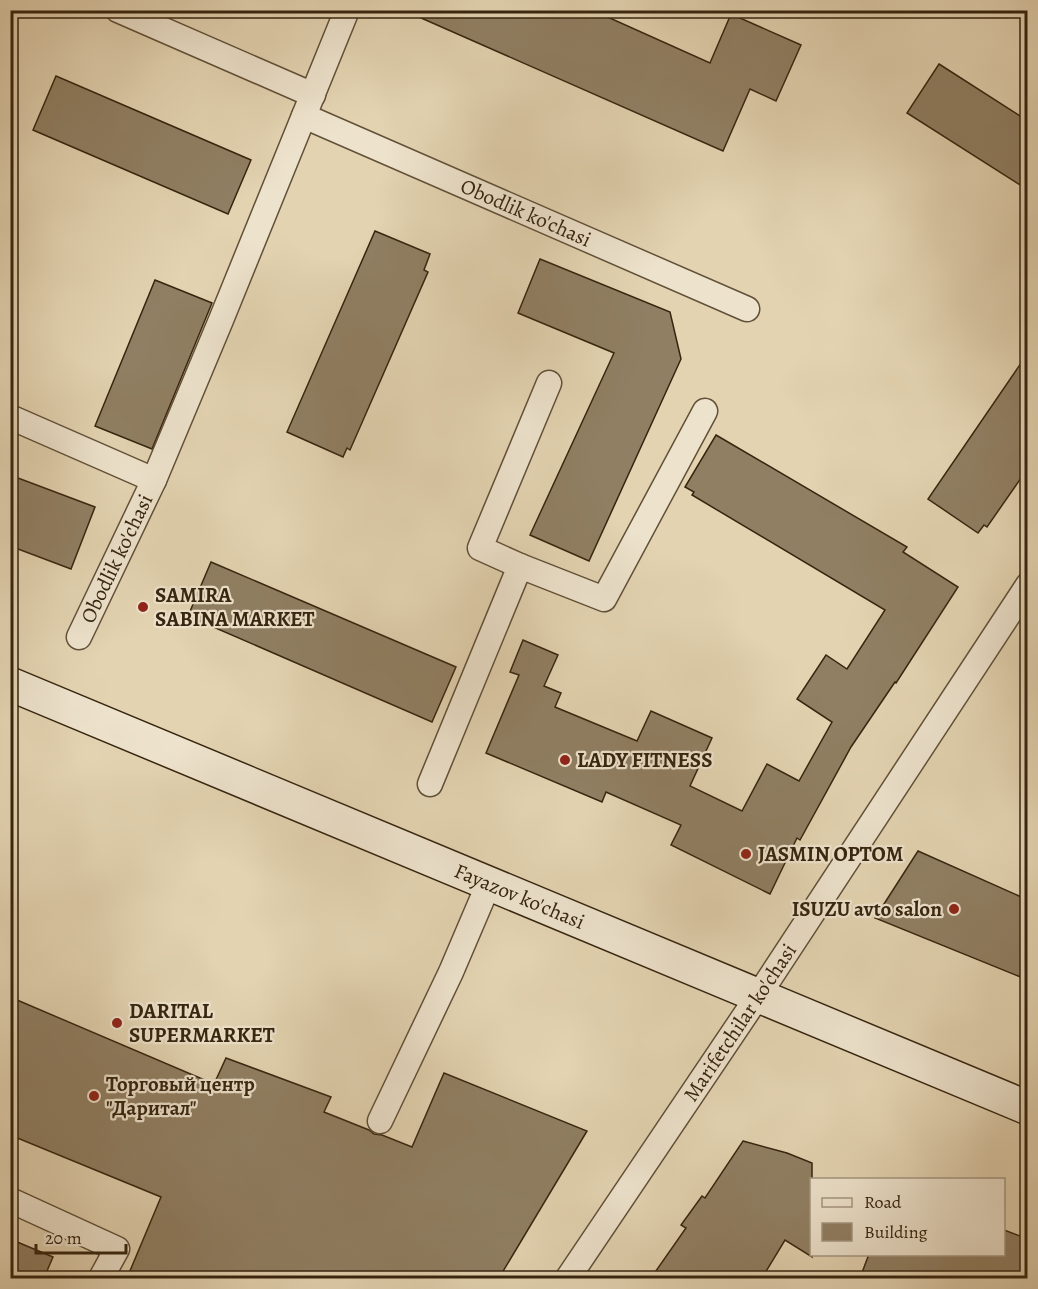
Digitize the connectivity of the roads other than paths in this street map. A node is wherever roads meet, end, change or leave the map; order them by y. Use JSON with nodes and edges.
{"nodes":[{"id":1,"x":118,"y":10,"type":"edge"},
{"id":2,"x":347,"y":10,"type":"edge"},
{"id":3,"x":309,"y":105,"type":"junction"},
{"id":4,"x":747,"y":309,"type":"dead end"},
{"id":5,"x":549,"y":383,"type":"dead end"},
{"id":6,"x":705,"y":411,"type":"dead end"},
{"id":7,"x":10,"y":417,"type":"edge"},
{"id":8,"x":153,"y":480,"type":"junction"},
{"id":9,"x":520,"y":566,"type":"junction"},
{"id":10,"x":1028,"y":585,"type":"edge"},
{"id":11,"x":80,"y":637,"type":"dead end"},
{"id":12,"x":10,"y":684,"type":"edge"},
{"id":13,"x":430,"y":784,"type":"dead end"},
{"id":14,"x":489,"y":884,"type":"junction"},
{"id":15,"x":758,"y":996,"type":"junction"},
{"id":16,"x":1028,"y":1108,"type":"edge"},
{"id":17,"x":380,"y":1121,"type":"dead end"},
{"id":18,"x":10,"y":1200,"type":"edge"},
{"id":19,"x":101,"y":1278,"type":"edge"},
{"id":20,"x":568,"y":1278,"type":"edge"}],
"edges":[{"from":1,"to":3,"type":"street","name":"Obodlik ko'chasi"},
{"from":2,"to":3,"type":"street","name":"Obodlik ko'chasi"},
{"from":3,"to":4,"type":"street","name":"Obodlik ko'chasi"},
{"from":3,"to":8,"type":"street","name":"Obodlik ko'chasi"},
{"from":5,"to":9,"type":"street"},
{"from":6,"to":9,"type":"street"},
{"from":7,"to":8,"type":"street","name":"Obodlik ko'chasi"},
{"from":8,"to":11,"type":"street","name":"Obodlik ko'chasi"},
{"from":9,"to":13,"type":"street"},
{"from":10,"to":15,"type":"street","name":"Marifetchilar ko'chasi"},
{"from":12,"to":14,"type":"main road","name":"Fayazov ko'chasi"},
{"from":14,"to":15,"type":"main road","name":"Fayazov ko'chasi"},
{"from":14,"to":17,"type":"street"},
{"from":15,"to":16,"type":"main road","name":"Fayazov ko'chasi"},
{"from":15,"to":20,"type":"street","name":"Marifetchilar ko'chasi"},
{"from":18,"to":19,"type":"street"}]}
